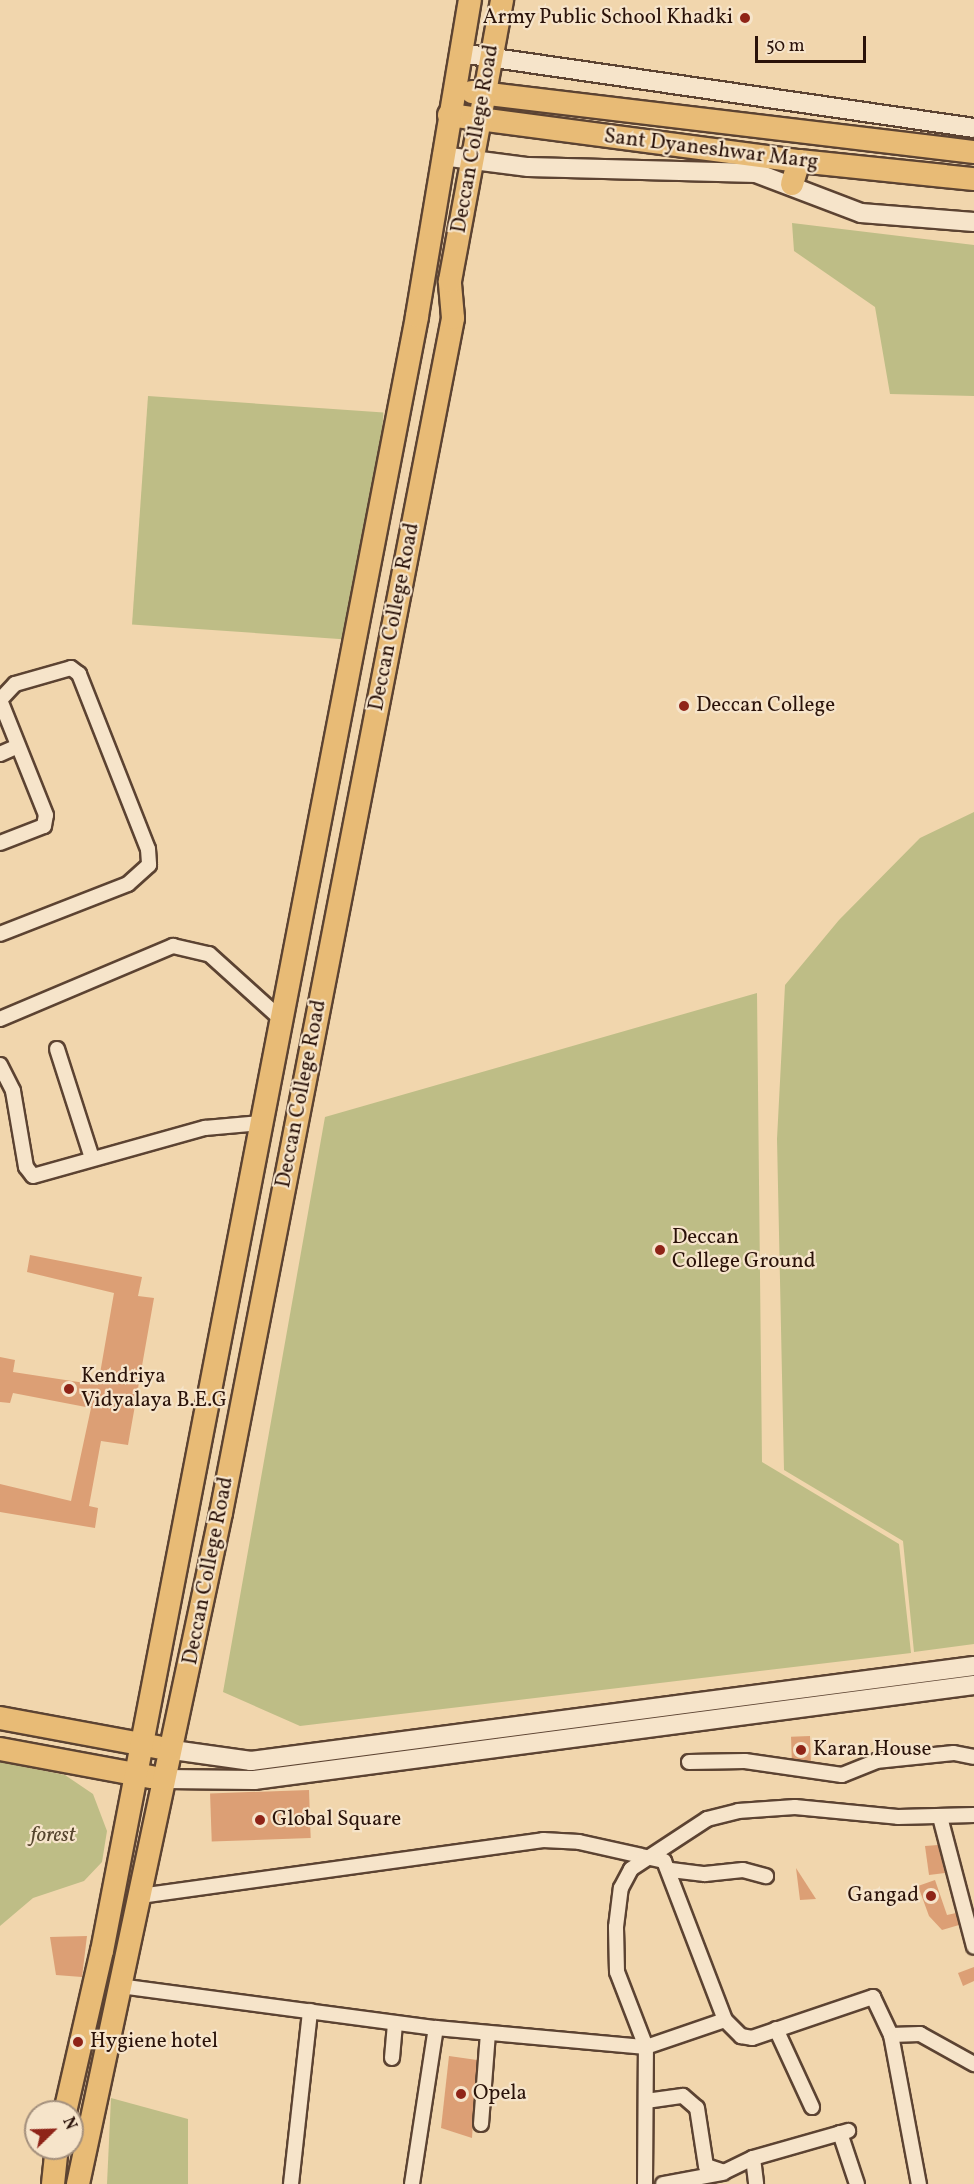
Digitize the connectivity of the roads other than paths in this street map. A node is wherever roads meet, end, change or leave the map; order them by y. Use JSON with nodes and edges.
{"nodes":[{"id":1,"x":470,"y":0,"type":"edge"},
{"id":2,"x":502,"y":0,"type":"edge"},
{"id":3,"x":460,"y":53,"type":"junction"},
{"id":4,"x":490,"y":59,"type":"junction"},
{"id":5,"x":453,"y":90,"type":"junction"},
{"id":6,"x":485,"y":94,"type":"junction"},
{"id":7,"x":449,"y":115,"type":"junction"},
{"id":8,"x":481,"y":123,"type":"junction"},
{"id":9,"x":974,"y":128,"type":"edge"},
{"id":10,"x":974,"y":152,"type":"edge"},
{"id":11,"x":442,"y":156,"type":"junction"},
{"id":12,"x":473,"y":160,"type":"junction"},
{"id":13,"x":799,"y":161,"type":"junction"},
{"id":14,"x":974,"y":179,"type":"edge"},
{"id":15,"x":792,"y":184,"type":"junction"},
{"id":16,"x":974,"y":222,"type":"edge"},
{"id":17,"x":16,"y":747,"type":"junction"},
{"id":18,"x":0,"y":754,"type":"edge"},
{"id":19,"x":0,"y":843,"type":"edge"},
{"id":20,"x":0,"y":934,"type":"edge"},
{"id":21,"x":0,"y":1019,"type":"edge"},
{"id":22,"x":281,"y":1019,"type":"junction"},
{"id":23,"x":57,"y":1049,"type":"dead end"},
{"id":24,"x":0,"y":1065,"type":"edge"},
{"id":25,"x":261,"y":1123,"type":"junction"},
{"id":26,"x":92,"y":1158,"type":"junction"},
{"id":27,"x":974,"y":1666,"type":"edge"},
{"id":28,"x":974,"y":1685,"type":"edge"},
{"id":29,"x":0,"y":1718,"type":"edge"},
{"id":30,"x":142,"y":1744,"type":"junction"},
{"id":31,"x":0,"y":1749,"type":"edge"},
{"id":32,"x":173,"y":1750,"type":"junction"},
{"id":33,"x":974,"y":1757,"type":"edge"},
{"id":34,"x":689,"y":1762,"type":"dead end"},
{"id":35,"x":135,"y":1774,"type":"junction"},
{"id":36,"x":167,"y":1779,"type":"junction"},
{"id":37,"x":974,"y":1815,"type":"edge"},
{"id":38,"x":940,"y":1817,"type":"junction"},
{"id":39,"x":648,"y":1856,"type":"junction"},
{"id":40,"x":671,"y":1870,"type":"junction"},
{"id":41,"x":766,"y":1876,"type":"dead end"},
{"id":42,"x":140,"y":1896,"type":"junction"},
{"id":43,"x":974,"y":1947,"type":"edge"},
{"id":44,"x":120,"y":1986,"type":"junction"},
{"id":45,"x":310,"y":2011,"type":"junction"},
{"id":46,"x":724,"y":2020,"type":"junction"},
{"id":47,"x":395,"y":2023,"type":"junction"},
{"id":48,"x":436,"y":2028,"type":"junction"},
{"id":49,"x":776,"y":2029,"type":"junction"},
{"id":50,"x":488,"y":2033,"type":"junction"},
{"id":51,"x":891,"y":2036,"type":"junction"},
{"id":52,"x":646,"y":2047,"type":"junction"},
{"id":53,"x":392,"y":2058,"type":"dead end"},
{"id":54,"x":974,"y":2064,"type":"edge"},
{"id":55,"x":68,"y":2100,"type":"edge"},
{"id":56,"x":646,"y":2101,"type":"junction"},
{"id":57,"x":812,"y":2107,"type":"dead end"},
{"id":58,"x":481,"y":2124,"type":"dead end"},
{"id":59,"x":753,"y":2158,"type":"junction"},
{"id":60,"x":56,"y":2160,"type":"edge"},
{"id":61,"x":724,"y":2172,"type":"junction"},
{"id":62,"x":53,"y":2184,"type":"edge"},
{"id":63,"x":78,"y":2184,"type":"edge"},
{"id":64,"x":291,"y":2184,"type":"edge"},
{"id":65,"x":412,"y":2184,"type":"edge"},
{"id":66,"x":645,"y":2184,"type":"edge"},
{"id":67,"x":663,"y":2184,"type":"edge"},
{"id":68,"x":756,"y":2184,"type":"edge"},
{"id":69,"x":857,"y":2184,"type":"edge"},
{"id":70,"x":919,"y":2184,"type":"edge"}],
"edges":[{"from":1,"to":3,"type":"main road","name":"Deccan College Road"},
{"from":2,"to":4,"type":"main road","name":"Deccan College Road"},
{"from":3,"to":4,"type":"street"},
{"from":3,"to":5,"type":"main road","name":"Deccan College Road"},
{"from":4,"to":6,"type":"main road","name":"Deccan College Road"},
{"from":4,"to":9,"type":"street"},
{"from":5,"to":6,"type":"main road","name":"Sant Dyaneshwar Marg"},
{"from":5,"to":7,"type":"main road","name":"Deccan College Road"},
{"from":6,"to":8,"type":"main road","name":"Deccan College Road"},
{"from":6,"to":10,"type":"main road","name":"Sant Dyaneshwar Marg"},
{"from":7,"to":8,"type":"main road","name":"Sant Dyaneshwar Marg"},
{"from":7,"to":11,"type":"main road","name":"Deccan College Road"},
{"from":8,"to":12,"type":"main road","name":"Deccan College Road"},
{"from":8,"to":13,"type":"main road","name":"Sant Dyaneshwar Marg"},
{"from":11,"to":12,"type":"street"},
{"from":11,"to":22,"type":"main road","name":"Deccan College Road"},
{"from":12,"to":15,"type":"street"},
{"from":12,"to":32,"type":"main road","name":"Deccan College Road"},
{"from":13,"to":14,"type":"main road","name":"Sant Dyaneshwar Marg"},
{"from":13,"to":15,"type":"main road"},
{"from":15,"to":16,"type":"street"},
{"from":17,"to":18,"type":"street"},
{"from":17,"to":19,"type":"street"},
{"from":17,"to":20,"type":"street"},
{"from":21,"to":22,"type":"street"},
{"from":22,"to":25,"type":"main road","name":"Deccan College Road"},
{"from":23,"to":26,"type":"street"},
{"from":24,"to":26,"type":"street"},
{"from":25,"to":26,"type":"street"},
{"from":25,"to":30,"type":"main road","name":"Deccan College Road"},
{"from":27,"to":32,"type":"street"},
{"from":28,"to":36,"type":"street"},
{"from":29,"to":30,"type":"main road"},
{"from":30,"to":32,"type":"main road"},
{"from":30,"to":35,"type":"main road","name":"Deccan College Road"},
{"from":31,"to":35,"type":"main road"},
{"from":32,"to":36,"type":"main road","name":"Deccan College Road"},
{"from":33,"to":34,"type":"street"},
{"from":35,"to":36,"type":"main road"},
{"from":35,"to":55,"type":"main road","name":"Deccan College Road"},
{"from":36,"to":42,"type":"main road","name":"Deccan College Road"},
{"from":37,"to":38,"type":"street"},
{"from":38,"to":39,"type":"street"},
{"from":38,"to":43,"type":"street"},
{"from":39,"to":40,"type":"street"},
{"from":39,"to":42,"type":"street"},
{"from":39,"to":52,"type":"street"},
{"from":40,"to":41,"type":"street"},
{"from":40,"to":46,"type":"street"},
{"from":42,"to":44,"type":"main road","name":"Deccan College Road"},
{"from":44,"to":45,"type":"street"},
{"from":44,"to":63,"type":"main road","name":"Deccan College Road"},
{"from":45,"to":47,"type":"street"},
{"from":45,"to":64,"type":"street"},
{"from":46,"to":49,"type":"street"},
{"from":46,"to":52,"type":"street"},
{"from":47,"to":48,"type":"street"},
{"from":47,"to":53,"type":"street"},
{"from":48,"to":50,"type":"street"},
{"from":48,"to":65,"type":"street"},
{"from":49,"to":51,"type":"street"},
{"from":49,"to":57,"type":"street"},
{"from":50,"to":52,"type":"street"},
{"from":50,"to":58,"type":"street"},
{"from":51,"to":54,"type":"street"},
{"from":51,"to":70,"type":"street"},
{"from":52,"to":56,"type":"street"},
{"from":56,"to":61,"type":"street"},
{"from":56,"to":66,"type":"street"},
{"from":59,"to":61,"type":"street"},
{"from":59,"to":68,"type":"street"},
{"from":59,"to":69,"type":"street"},
{"from":60,"to":62,"type":"main road"},
{"from":61,"to":67,"type":"street"}]}
